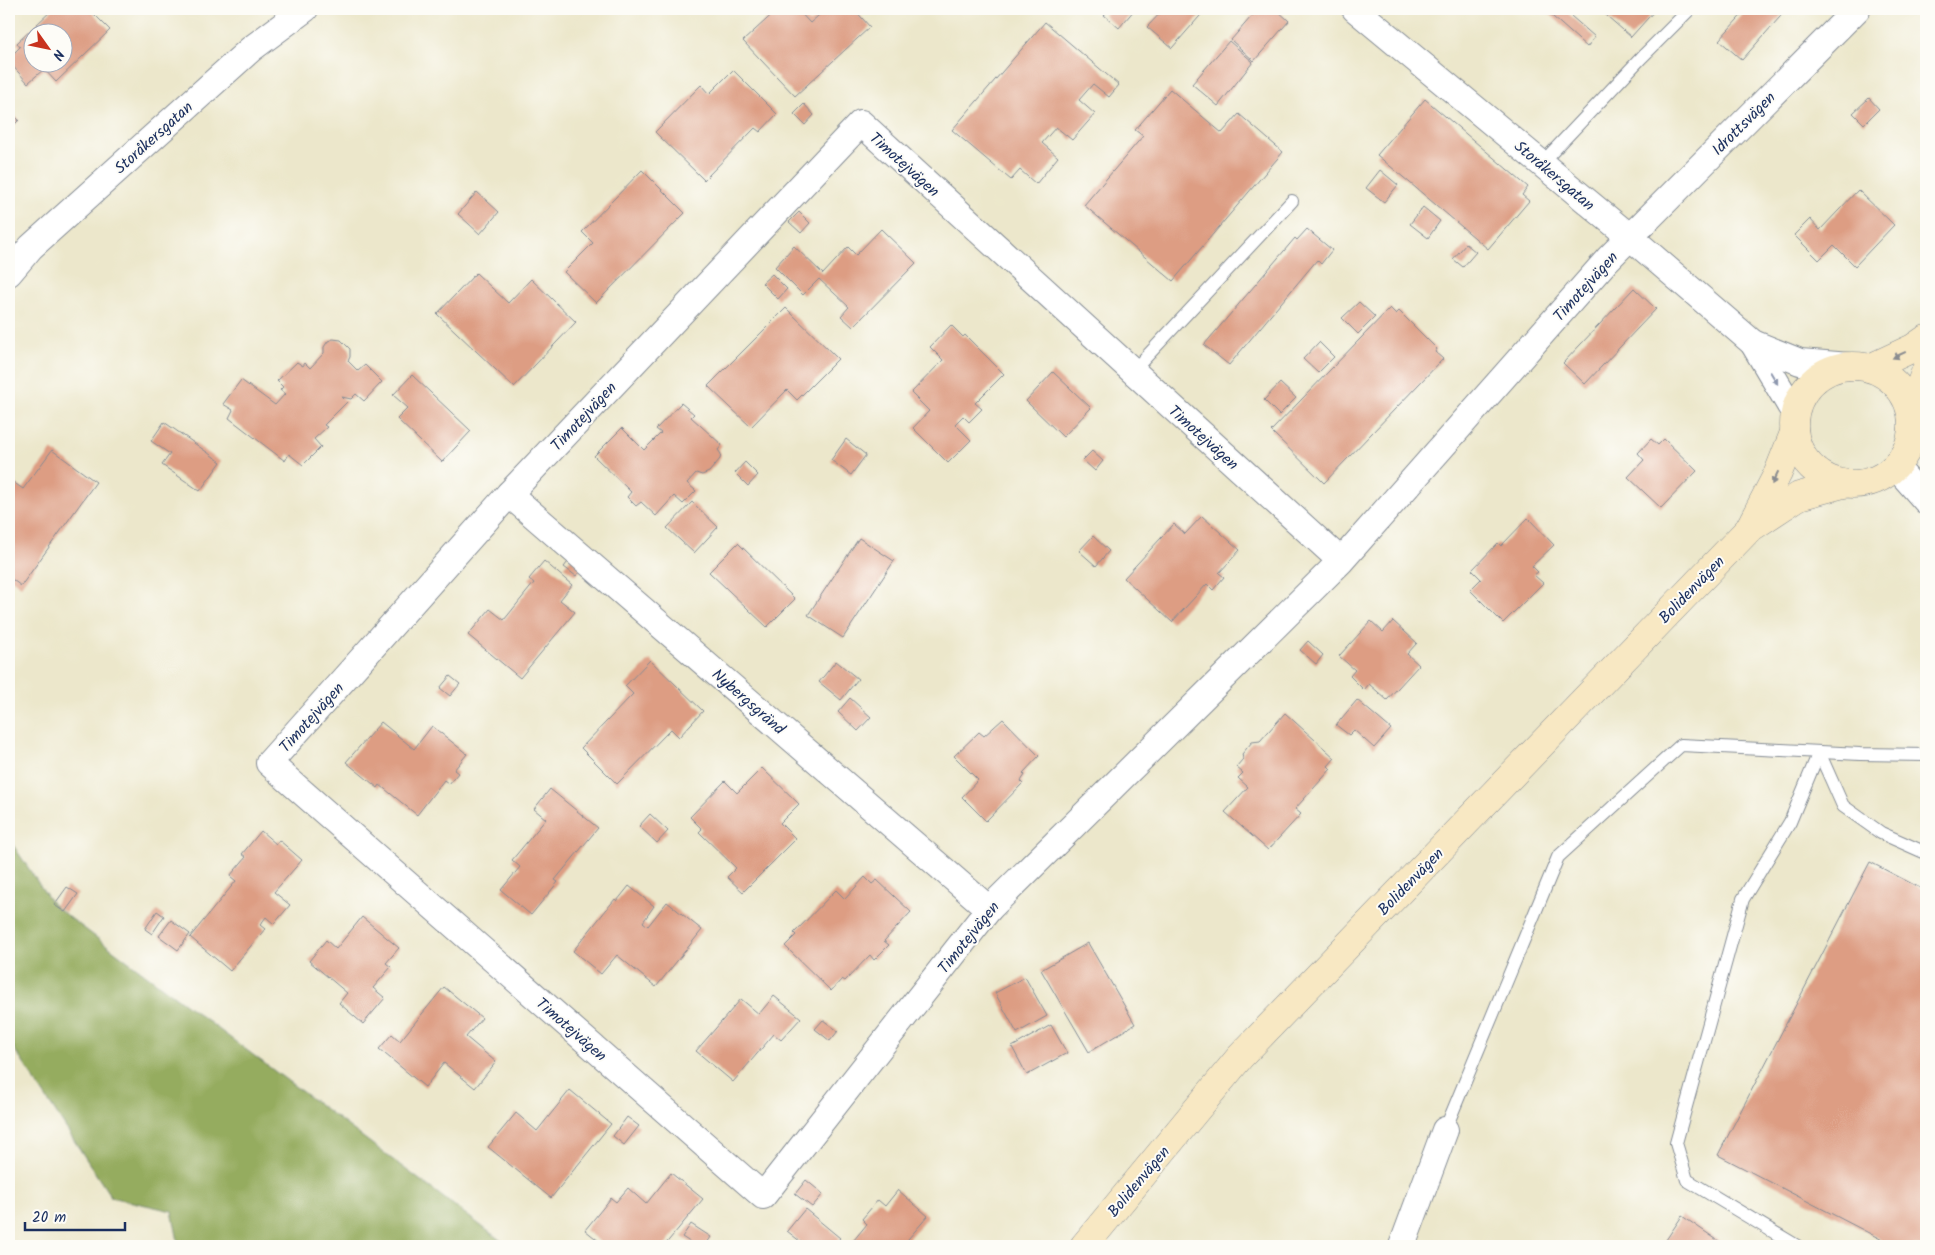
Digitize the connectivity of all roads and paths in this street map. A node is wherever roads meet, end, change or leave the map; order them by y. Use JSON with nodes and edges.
{"nodes":[{"id":1,"x":305,"y":9,"type":"edge"},
{"id":2,"x":1356,"y":9,"type":"edge"},
{"id":3,"x":1690,"y":9,"type":"edge"},
{"id":4,"x":1857,"y":9,"type":"edge"},
{"id":5,"x":1541,"y":164,"type":"junction"},
{"id":6,"x":1292,"y":201,"type":"dead end"},
{"id":7,"x":1630,"y":237,"type":"junction"},
{"id":8,"x":9,"y":274,"type":"edge"},
{"id":9,"x":1926,"y":339,"type":"edge"},
{"id":10,"x":1753,"y":343,"type":"junction"},
{"id":11,"x":1860,"y":367,"type":"junction"},
{"id":12,"x":1926,"y":370,"type":"edge"},
{"id":13,"x":1132,"y":372,"type":"junction"},
{"id":14,"x":1911,"y":410,"type":"junction"},
{"id":15,"x":1794,"y":423,"type":"junction"},
{"id":16,"x":1896,"y":467,"type":"junction"},
{"id":17,"x":1843,"y":484,"type":"junction"},
{"id":18,"x":509,"y":494,"type":"junction"},
{"id":19,"x":1926,"y":501,"type":"edge"},
{"id":20,"x":1749,"y":529,"type":"junction"},
{"id":21,"x":1341,"y":561,"type":"junction"},
{"id":22,"x":1819,"y":752,"type":"junction"},
{"id":23,"x":1926,"y":755,"type":"edge"},
{"id":24,"x":1926,"y":853,"type":"edge"},
{"id":25,"x":989,"y":909,"type":"junction"},
{"id":26,"x":1445,"y":1130,"type":"joint"},
{"id":27,"x":1084,"y":1246,"type":"edge"},
{"id":28,"x":1402,"y":1246,"type":"edge"},
{"id":29,"x":1797,"y":1246,"type":"edge"}],
"edges":[{"from":1,"to":8,"type":"street","name":"Storåkersgatan"},
{"from":2,"to":5,"type":"street","name":"Storåkersgatan"},
{"from":3,"to":5,"type":"lane"},
{"from":4,"to":7,"type":"street","name":"Idrottsvägen"},
{"from":5,"to":7,"type":"street","name":"Storåkersgatan"},
{"from":6,"to":13,"type":"lane"},
{"from":7,"to":10,"type":"street","name":"Storåkersgatan"},
{"from":7,"to":21,"type":"street","name":"Timotejvägen"},
{"from":9,"to":11,"type":"main road","one_way":true},
{"from":10,"to":11,"type":"street","name":"Storåkersgatan"},
{"from":10,"to":15,"type":"street","name":"Storåkersgatan","one_way":true},
{"from":11,"to":14,"type":"main road"},
{"from":11,"to":15,"type":"main road"},
{"from":12,"to":14,"type":"main road"},
{"from":13,"to":18,"type":"street","name":"Timotejvägen"},
{"from":13,"to":21,"type":"street","name":"Timotejvägen"},
{"from":14,"to":16,"type":"main road"},
{"from":15,"to":17,"type":"main road"},
{"from":15,"to":20,"type":"main road","name":"Bolidenvägen","one_way":true},
{"from":16,"to":17,"type":"main road"},
{"from":16,"to":19,"type":"street"},
{"from":17,"to":20,"type":"main road","name":"Bolidenvägen"},
{"from":18,"to":25,"type":"street","name":"Nybergsgränd"},
{"from":18,"to":25,"type":"street","name":"Timotejvägen"},
{"from":20,"to":27,"type":"main road","name":"Bolidenvägen"},
{"from":21,"to":25,"type":"street","name":"Timotejvägen"},
{"from":22,"to":23,"type":"lane"},
{"from":22,"to":24,"type":"lane"},
{"from":22,"to":26,"type":"lane"},
{"from":22,"to":29,"type":"lane"},
{"from":26,"to":28,"type":"street"}]}
